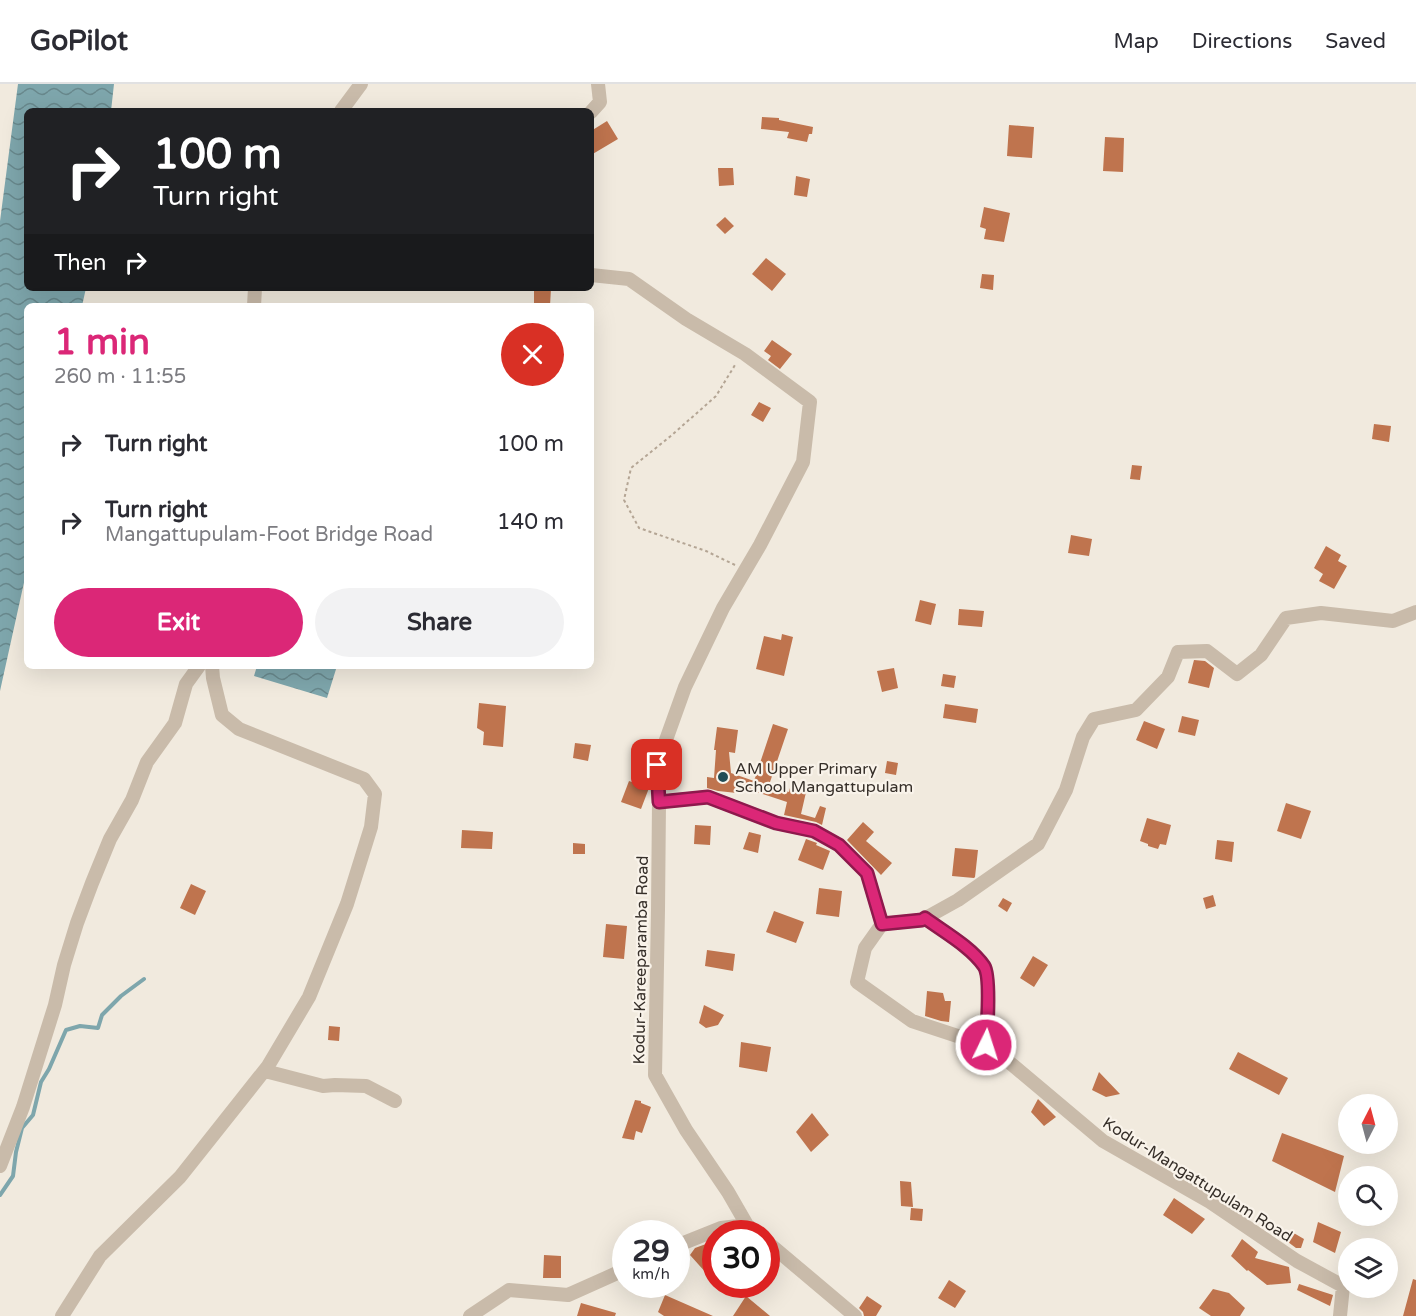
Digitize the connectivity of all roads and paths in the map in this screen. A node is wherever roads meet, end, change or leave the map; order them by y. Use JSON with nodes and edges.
{"nodes":[{"id":1,"x":361,"y":84,"type":"edge"},
{"id":2,"x":598,"y":84,"type":"edge"},
{"id":3,"x":343,"y":108,"type":"edge"},
{"id":4,"x":594,"y":109,"type":"edge"},
{"id":5,"x":594,"y":275,"type":"edge"},
{"id":6,"x":743,"y":352,"type":"junction"},
{"id":7,"x":745,"y":570,"type":"junction"},
{"id":8,"x":1416,"y":612,"type":"edge"},
{"id":9,"x":197,"y":669,"type":"edge"},
{"id":10,"x":212,"y":669,"type":"edge"},
{"id":11,"x":659,"y":802,"type":"junction"},
{"id":12,"x":925,"y":918,"type":"junction"},
{"id":13,"x":882,"y":924,"type":"junction"},
{"id":14,"x":986,"y":1045,"type":"junction"},
{"id":15,"x":265,"y":1071,"type":"junction"},
{"id":16,"x":395,"y":1101,"type":"dead end"},
{"id":17,"x":0,"y":1166,"type":"edge"},
{"id":18,"x":746,"y":1220,"type":"edge"},
{"id":19,"x":780,"y":1253,"type":"edge"},
{"id":20,"x":612,"y":1275,"type":"edge"},
{"id":21,"x":62,"y":1316,"type":"edge"},
{"id":22,"x":470,"y":1316,"type":"edge"},
{"id":23,"x":855,"y":1316,"type":"edge"},
{"id":24,"x":1340,"y":1316,"type":"edge"}],
"edges":[{"from":1,"to":3,"type":"street"},
{"from":2,"to":4,"type":"street"},
{"from":5,"to":6,"type":"street"},
{"from":6,"to":7,"type":"street","name":"Kodur-Kareeparamba Road"},
{"from":6,"to":7,"type":"path"},
{"from":7,"to":11,"type":"street","name":"Kodur-Kareeparamba Road"},
{"from":8,"to":12,"type":"street"},
{"from":9,"to":17,"type":"street"},
{"from":10,"to":15,"type":"street"},
{"from":11,"to":13,"type":"street"},
{"from":11,"to":18,"type":"street","name":"Kodur-Kareeparamba Road"},
{"from":12,"to":13,"type":"street"},
{"from":12,"to":14,"type":"street"},
{"from":13,"to":14,"type":"street","name":"Kodur-Mangattupulam Road"},
{"from":14,"to":24,"type":"street","name":"Kodur-Mangattupulam Road"},
{"from":15,"to":16,"type":"street"},
{"from":15,"to":21,"type":"street"},
{"from":19,"to":23,"type":"street"},
{"from":20,"to":22,"type":"street"}]}
